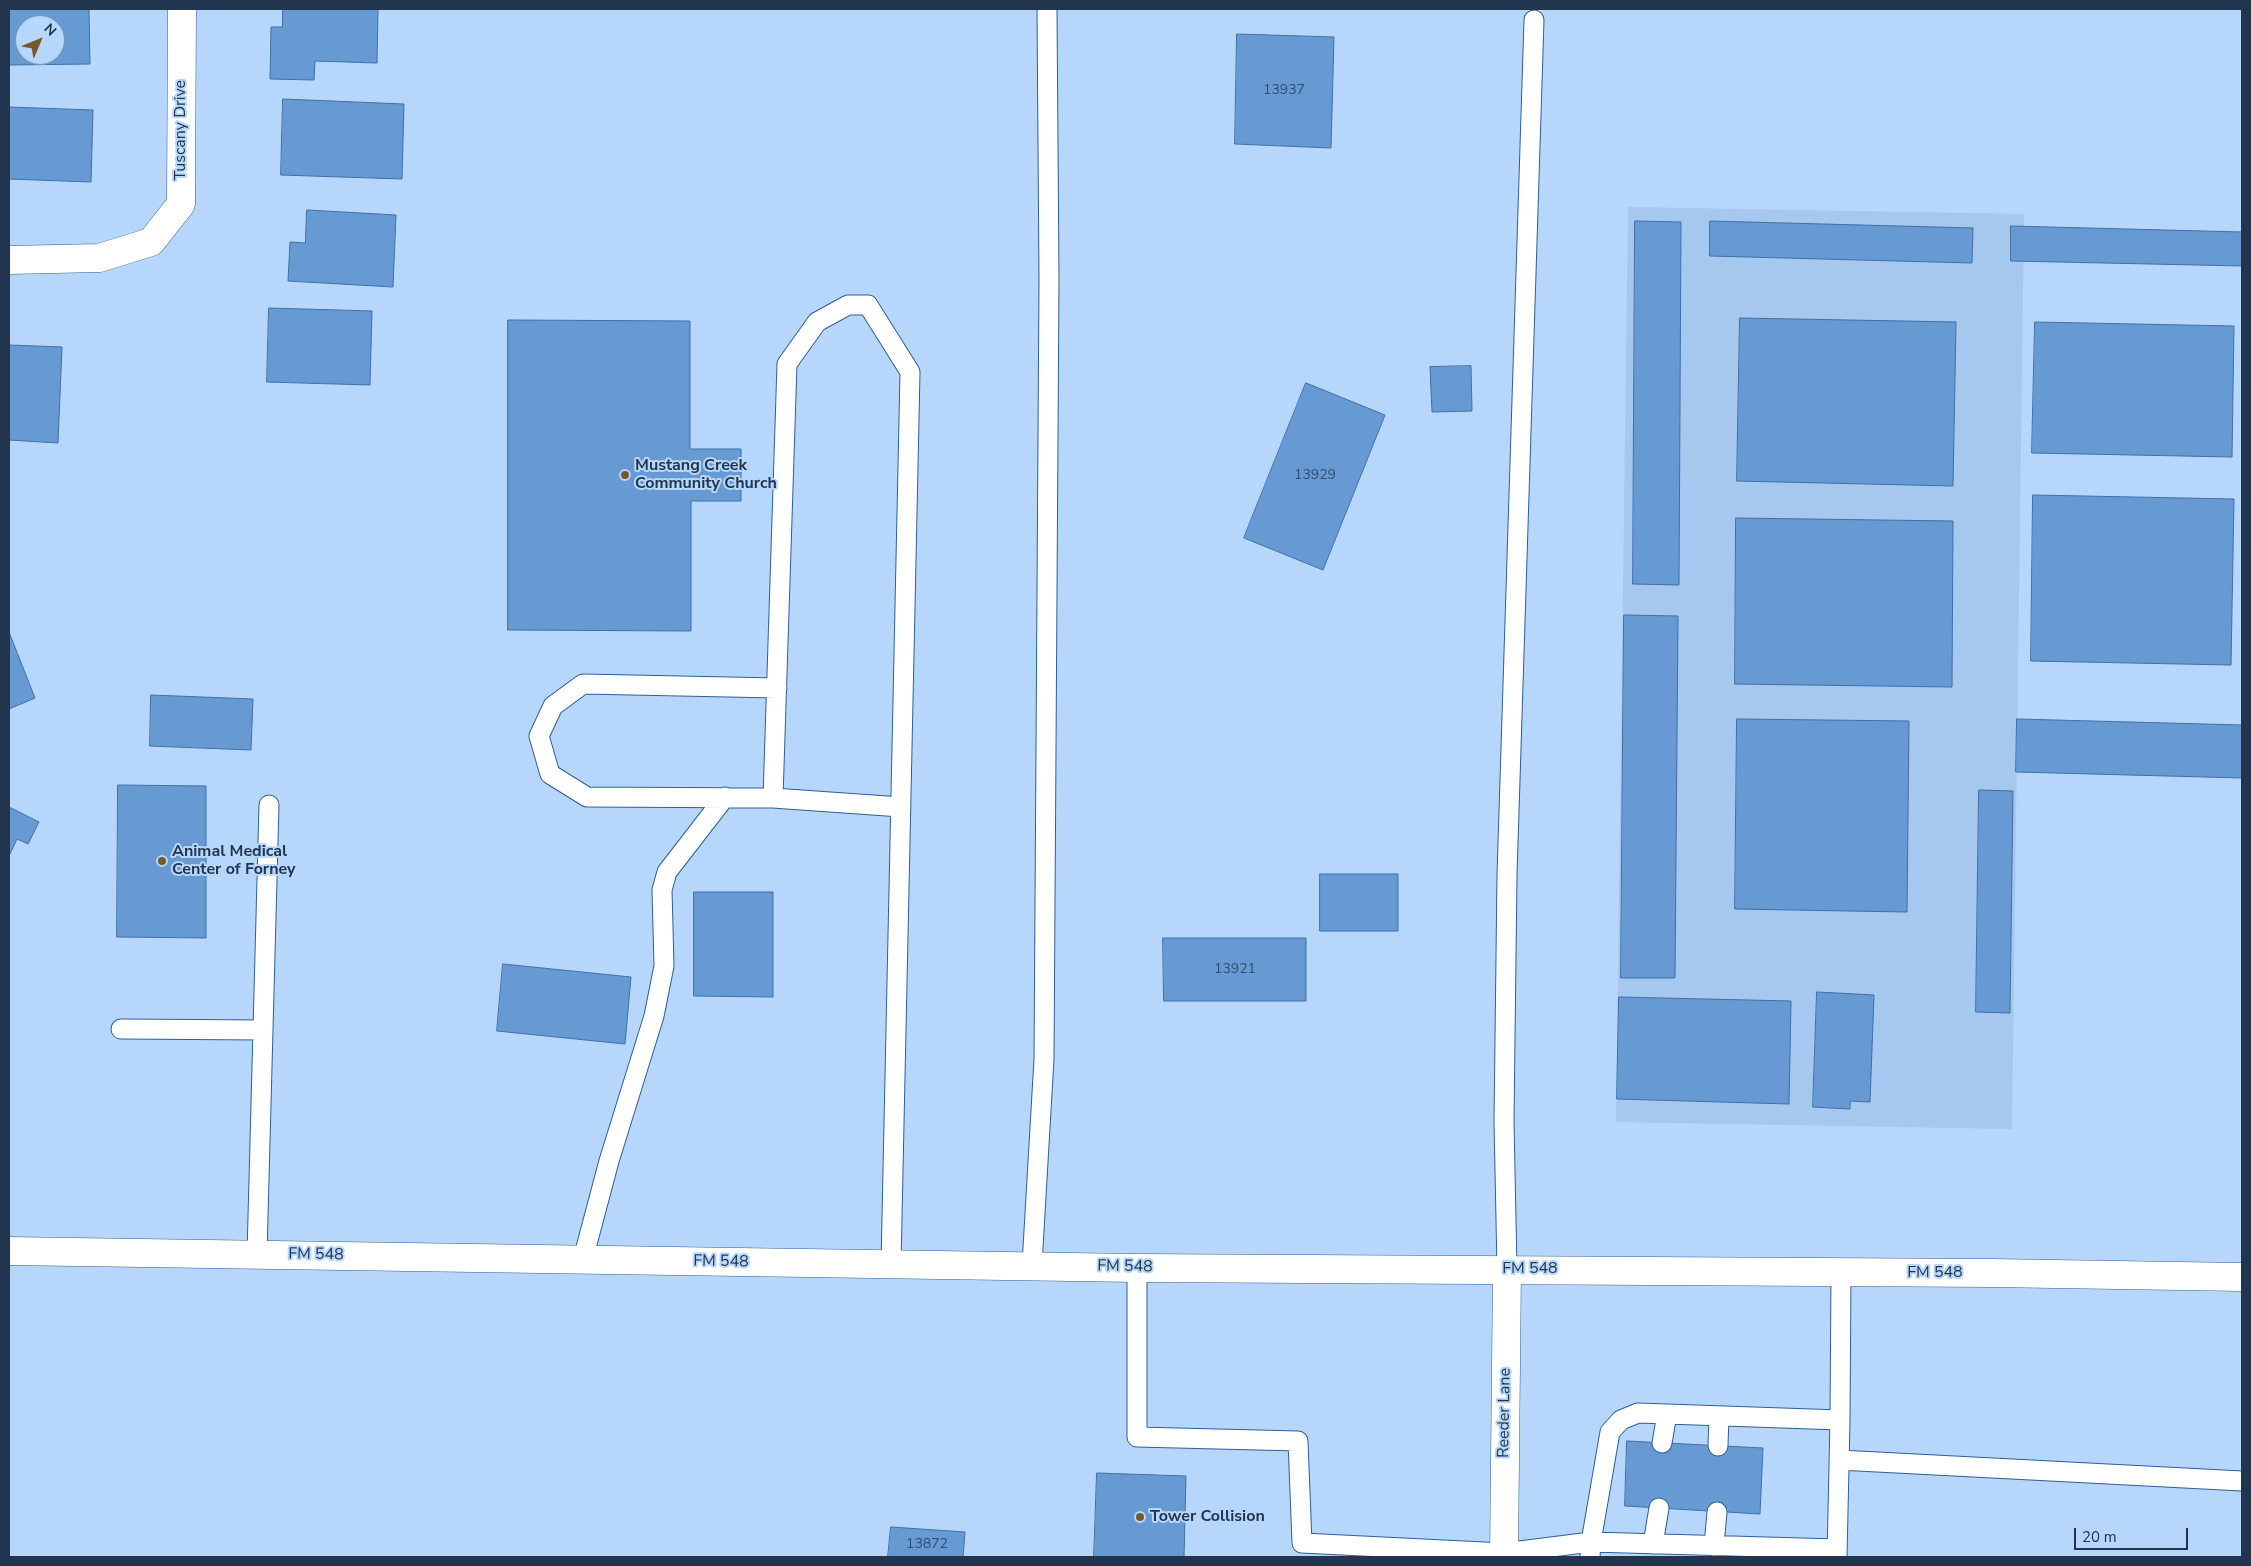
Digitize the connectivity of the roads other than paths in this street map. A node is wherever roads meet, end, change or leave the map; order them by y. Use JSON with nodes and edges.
{"nodes":[{"id":1,"x":182,"y":9,"type":"edge"},
{"id":2,"x":1047,"y":9,"type":"edge"},
{"id":3,"x":1534,"y":20,"type":"dead end"},
{"id":4,"x":9,"y":260,"type":"edge"},
{"id":5,"x":776,"y":688,"type":"junction"},
{"id":6,"x":724,"y":797,"type":"junction"},
{"id":7,"x":773,"y":798,"type":"junction"},
{"id":8,"x":269,"y":805,"type":"dead end"},
{"id":9,"x":901,"y":807,"type":"junction"},
{"id":10,"x":121,"y":1029,"type":"dead end"},
{"id":11,"x":263,"y":1030,"type":"junction"},
{"id":12,"x":9,"y":1251,"type":"edge"},
{"id":13,"x":257,"y":1254,"type":"junction"},
{"id":14,"x":584,"y":1260,"type":"junction"},
{"id":15,"x":892,"y":1264,"type":"junction"},
{"id":16,"x":1032,"y":1265,"type":"junction"},
{"id":17,"x":1137,"y":1268,"type":"junction"},
{"id":18,"x":1507,"y":1269,"type":"junction"},
{"id":19,"x":1841,"y":1272,"type":"junction"},
{"id":20,"x":2242,"y":1277,"type":"edge"},
{"id":21,"x":1667,"y":1414,"type":"junction"},
{"id":22,"x":1719,"y":1416,"type":"junction"},
{"id":23,"x":1840,"y":1420,"type":"junction"},
{"id":24,"x":1662,"y":1443,"type":"dead end"},
{"id":25,"x":1718,"y":1446,"type":"dead end"},
{"id":26,"x":1839,"y":1460,"type":"junction"},
{"id":27,"x":2242,"y":1481,"type":"edge"},
{"id":28,"x":1659,"y":1508,"type":"dead end"},
{"id":29,"x":1716,"y":1512,"type":"dead end"},
{"id":30,"x":1653,"y":1544,"type":"junction"},
{"id":31,"x":1714,"y":1546,"type":"junction"},
{"id":32,"x":1302,"y":1550,"type":"edge"},
{"id":33,"x":1590,"y":1550,"type":"edge"},
{"id":34,"x":1837,"y":1553,"type":"edge"},
{"id":35,"x":1504,"y":1555,"type":"edge"}],
"edges":[{"from":1,"to":4,"type":"main road","name":"Tuscany Drive"},
{"from":2,"to":16,"type":"lane"},
{"from":3,"to":18,"type":"lane"},
{"from":5,"to":6,"type":"lane"},
{"from":5,"to":7,"type":"lane"},
{"from":5,"to":9,"type":"lane"},
{"from":6,"to":7,"type":"lane"},
{"from":6,"to":14,"type":"lane"},
{"from":7,"to":9,"type":"lane"},
{"from":8,"to":11,"type":"lane"},
{"from":9,"to":15,"type":"lane"},
{"from":10,"to":11,"type":"lane"},
{"from":11,"to":13,"type":"lane"},
{"from":12,"to":13,"type":"main road","name":"FM 548","number":"FM 548"},
{"from":13,"to":14,"type":"main road","name":"FM 548","number":"FM 548"},
{"from":14,"to":15,"type":"main road","name":"FM 548","number":"FM 548"},
{"from":15,"to":16,"type":"main road","name":"FM 548","number":"FM 548"},
{"from":16,"to":17,"type":"main road","name":"FM 548","number":"FM 548"},
{"from":17,"to":18,"type":"main road","name":"FM 548","number":"FM 548"},
{"from":17,"to":32,"type":"lane"},
{"from":18,"to":19,"type":"main road","name":"FM 548","number":"FM 548"},
{"from":18,"to":35,"type":"main road","name":"Reeder Lane"},
{"from":19,"to":20,"type":"main road","name":"FM 548","number":"FM 548"},
{"from":19,"to":23,"type":"lane"},
{"from":21,"to":22,"type":"lane"},
{"from":21,"to":24,"type":"lane"},
{"from":21,"to":33,"type":"lane"},
{"from":22,"to":23,"type":"lane"},
{"from":22,"to":25,"type":"lane"},
{"from":23,"to":26,"type":"lane"},
{"from":26,"to":27,"type":"lane"},
{"from":26,"to":34,"type":"lane"},
{"from":28,"to":30,"type":"lane"},
{"from":29,"to":31,"type":"lane"},
{"from":30,"to":31,"type":"lane"},
{"from":30,"to":33,"type":"lane"},
{"from":31,"to":34,"type":"lane"},
{"from":32,"to":35,"type":"lane"},
{"from":33,"to":35,"type":"lane"}]}
